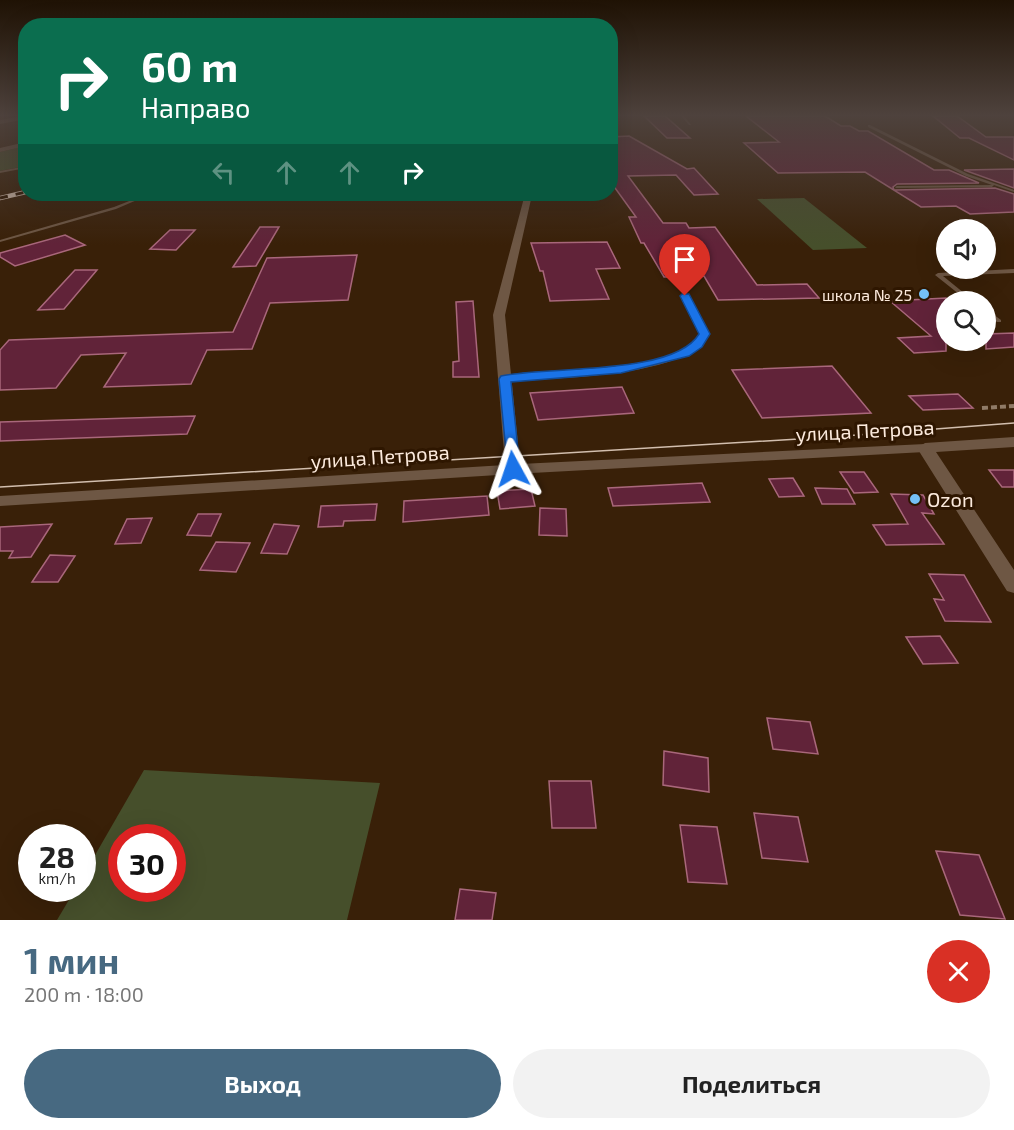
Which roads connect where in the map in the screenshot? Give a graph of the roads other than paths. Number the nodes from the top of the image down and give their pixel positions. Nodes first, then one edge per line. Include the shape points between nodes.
1 (936, 159) edge
2 (18, 169) edge
3 (0, 172) edge
4 (997, 186) junction
5 (897, 187) dead end
6 (1014, 191) edge
7 (132, 201) edge
8 (527, 201) edge
9 (0, 241) edge
10 (1014, 271) edge
11 (959, 291) edge
12 (685, 296) dead end
13 (996, 319) edge
14 (999, 321) dead end
15 (505, 379) junction
16 (1014, 442) edge
17 (925, 448) junction
18 (513, 469) junction
19 (0, 501) edge
20 (1014, 586) edge

1 - 4 lane
2 - 3 lane
4 - 5 lane
4 - 6 lane
7 - 9 lane
8 - 15 street via 499,315
10 - 11 lane via 938,275
12 - 15 lane via 705,334 699,345 685,354 621,370
13 - 14 lane
15 - 18 street
16 - 17 street, улица Петрова
17 - 18 street, улица Петрова
17 - 20 street
18 - 19 street, улица Петрова

